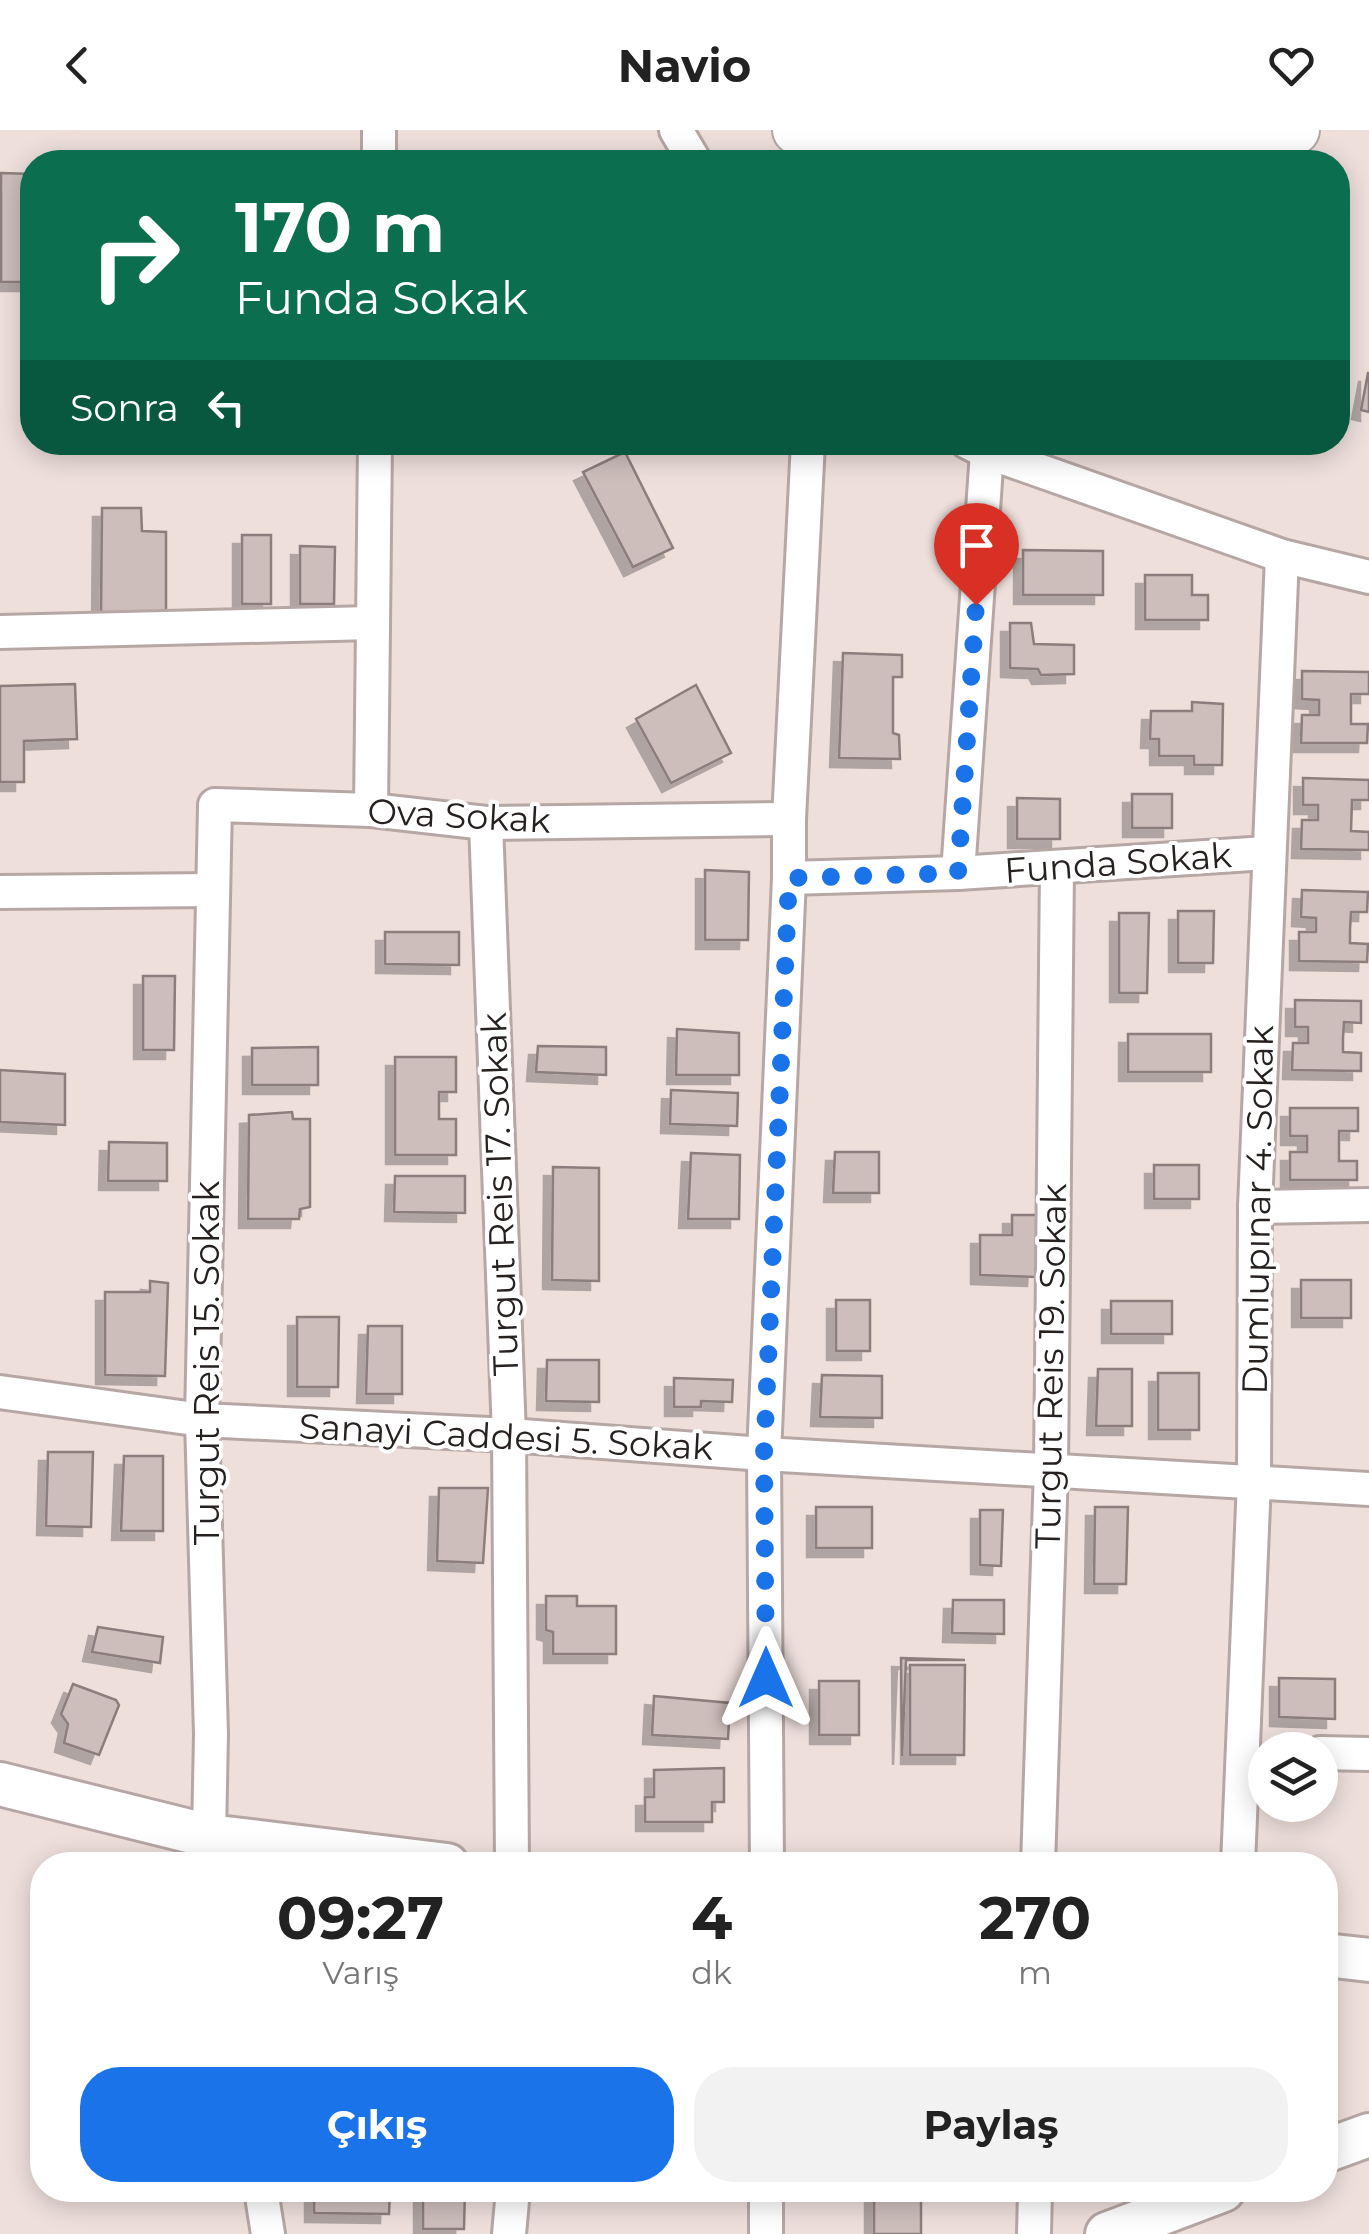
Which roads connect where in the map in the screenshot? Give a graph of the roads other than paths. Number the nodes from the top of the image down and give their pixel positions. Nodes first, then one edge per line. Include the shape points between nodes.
1 (796, 130) edge
2 (1294, 130) edge
3 (375, 455) edge
4 (807, 455) edge
5 (977, 455) edge
6 (997, 455) edge
7 (1282, 556) junction
8 (1369, 577) edge
9 (373, 623) junction
10 (0, 632) edge
11 (371, 810) junction
12 (788, 819) junction
13 (486, 822) junction
14 (1267, 853) junction
15 (1057, 868) junction
16 (958, 873) junction
17 (789, 878) junction
18 (214, 890) junction
19 (0, 892) edge
20 (1369, 1205) edge
21 (1255, 1207) junction
22 (0, 1392) edge
23 (202, 1420) junction
24 (509, 1435) junction
25 (764, 1454) junction
26 (1050, 1470) junction
27 (1254, 1481) junction
28 (1369, 1489) edge
29 (1253, 1732) edge
30 (1338, 1753) edge
31 (1369, 1754) edge
32 (0, 1784) edge
33 (1248, 1788) edge
34 (211, 1851) edge
35 (512, 1852) edge
36 (768, 1852) edge
37 (1038, 1852) edge
38 (1240, 1852) edge
39 (1338, 1956) edge
40 (1369, 1960) edge
41 (1369, 2134) edge
42 (1338, 2146) edge
43 (264, 2202) edge
44 (512, 2202) edge
45 (766, 2202) edge
46 (1035, 2202) edge
47 (1191, 2202) edge
48 (268, 2234) edge
49 (509, 2234) edge
50 (766, 2234) edge
51 (1034, 2234) edge
52 (1106, 2234) edge

1 - 2 main road via 1277,139
3 - 9 street
4 - 12 street
5 - 16 street
6 - 7 street
7 - 8 street
7 - 14 street, Dumlupınar 4. Sokak
9 - 10 street
9 - 11 street
11 - 13 street, Ova Sokak
11 - 18 street, Ova Sokak via 216,804
12 - 13 street, Ova Sokak
12 - 17 street
13 - 24 street, Turgut Reis 17. Sokak
14 - 15 street, Funda Sokak
14 - 21 street, Dumlupınar 4. Sokak
15 - 16 street, Funda Sokak
15 - 26 street, Turgut Reis 19. Sokak
16 - 17 street, Funda Sokak
17 - 25 street
18 - 19 street
18 - 23 street, Turgut Reis 15. Sokak
20 - 21 street
21 - 27 street, Dumlupınar 4. Sokak
22 - 23 street, Sanayi Caddesi 5. Sokak
23 - 24 street, Sanayi Caddesi 5. Sokak
23 - 34 street, Turgut Reis 15. Sokak
24 - 25 street, Sanayi Caddesi 5. Sokak
24 - 35 street, Turgut Reis 17. Sokak
25 - 26 street, Sanayi Caddesi 5. Sokak
25 - 36 street
26 - 27 street, Sanayi Caddesi 5. Sokak
26 - 37 street, Turgut Reis 19. Sokak
27 - 28 street, Sanayi Caddesi 5. Sokak
27 - 29 street, Dumlupınar 4. Sokak
30 - 31 street
32 - 34 street
33 - 38 street, Dumlupınar 4. Sokak
39 - 40 street
41 - 42 street
43 - 48 street
44 - 49 street
45 - 50 street
46 - 51 street
47 - 52 street

